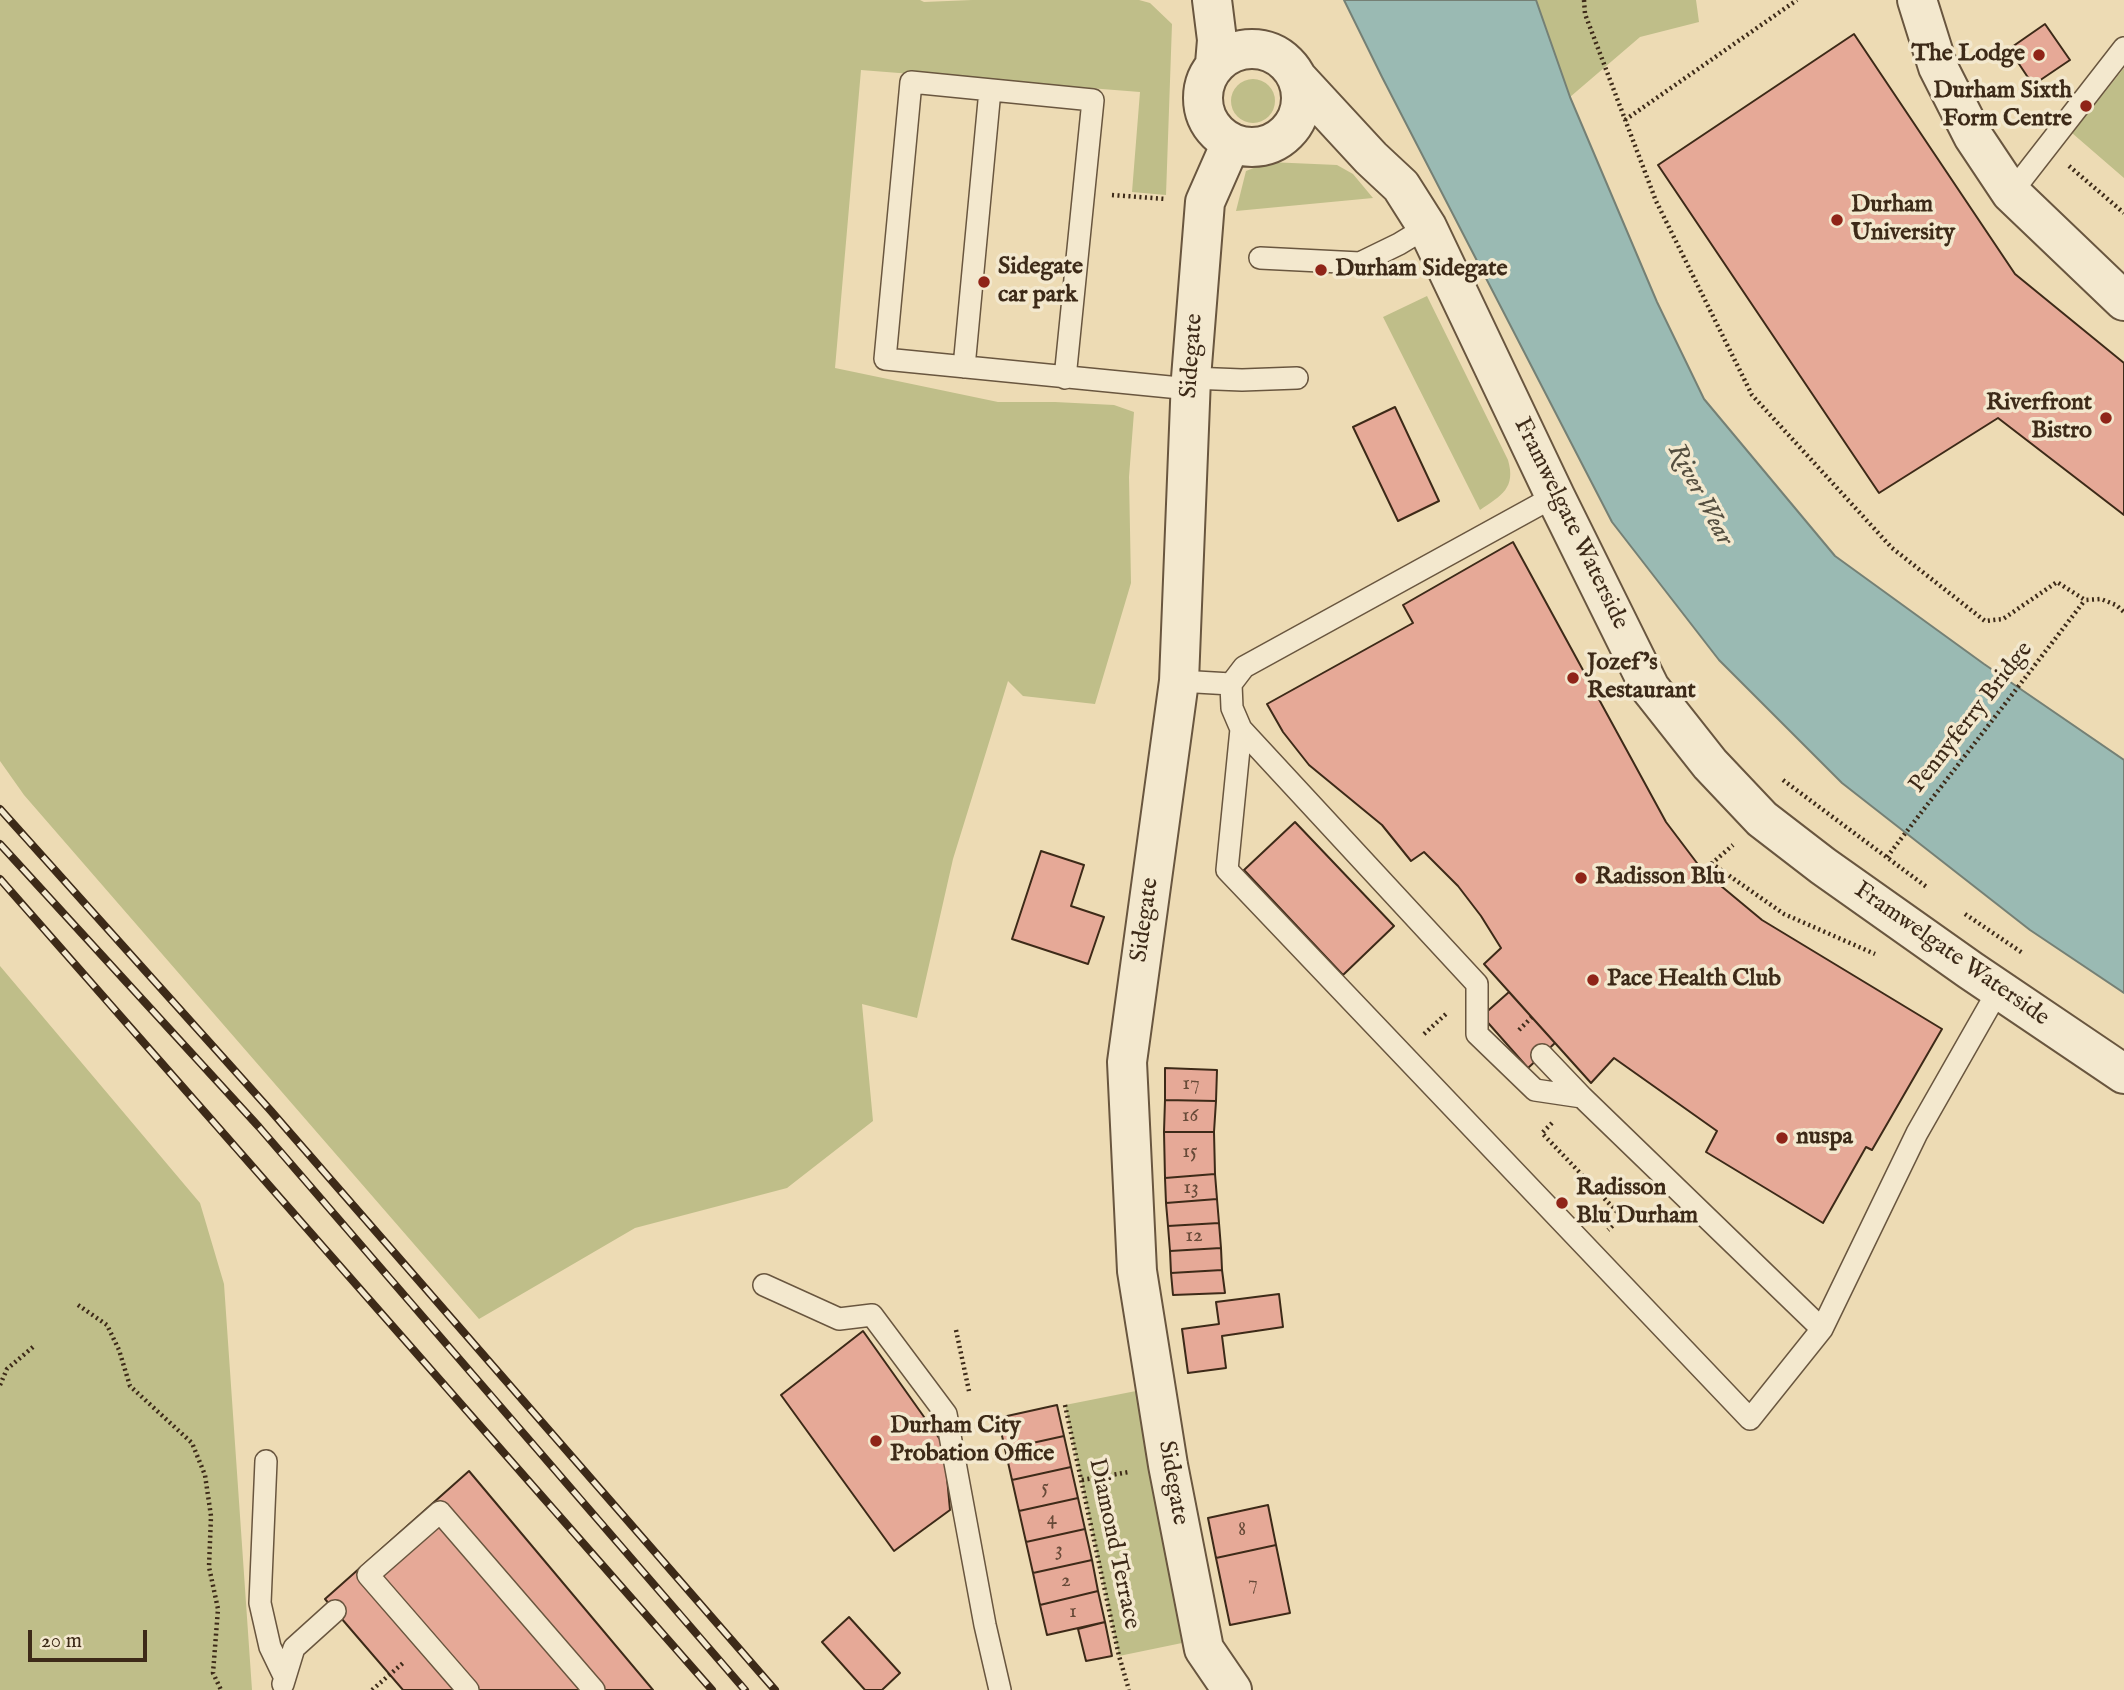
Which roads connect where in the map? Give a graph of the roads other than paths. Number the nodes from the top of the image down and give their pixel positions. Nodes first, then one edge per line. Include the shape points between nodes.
1 (1212, 0) edge
2 (1223, 0) edge
3 (1917, 0) edge
4 (1259, 48) junction
5 (2124, 48) edge
6 (1215, 64) junction
7 (1298, 79) junction
8 (990, 90) junction
9 (1279, 140) junction
10 (1231, 143) junction
11 (1371, 158) junction
12 (2011, 193) junction
13 (1427, 227) junction
14 (1261, 257) dead end
15 (2124, 301) edge
16 (964, 367) junction
17 (1297, 377) dead end
18 (1065, 378) junction
19 (1191, 383) junction
20 (1555, 496) junction
21 (1178, 681) junction
22 (1231, 684) junction
23 (1241, 729) junction
24 (1477, 984) junction
25 (1999, 989) junction
26 (1496, 1004) dead end
27 (1542, 1055) dead end
28 (2124, 1074) edge
29 (1582, 1097) junction
30 (764, 1285) dead end
31 (1822, 1329) junction
32 (266, 1461) dead end
33 (335, 1611) dead end
34 (283, 1683) edge
35 (468, 1690) edge
36 (594, 1690) edge
37 (1000, 1690) edge
38 (1232, 1690) edge

1 - 6 street
2 - 4 street
3 - 12 street via 1938,68 1973,136
4 - 6 street via 1243,48
4 - 7 street via 1289,64
5 - 12 lane
6 - 10 street via 1202,92 1204,108 1218,135
7 - 9 street via 1300,113
7 - 11 street, Framwelgate Waterside
8 - 16 lane
8 - 16 lane via 911,82 885,359
8 - 18 lane via 1093,100
9 - 10 street via 1263,146
9 - 11 street, Framwelgate Waterside via 1346,148
10 - 19 street, Sidegate via 1205,202
11 - 13 street, Framwelgate Waterside via 1401,186
12 - 15 street
13 - 14 lane via 1360,263
13 - 20 street, Framwelgate Waterside
16 - 18 lane
17 - 19 lane
18 - 19 lane
19 - 21 street, Sidegate
20 - 22 lane via 1244,667
20 - 25 street, Framwelgate Waterside via 1650,688 1710,764 1762,819
21 - 22 lane
21 - 38 street, Sidegate via 1127,1062 1137,1271 1204,1649
22 - 23 lane via 1232,708
23 - 24 lane
23 - 31 lane via 1227,870 1750,1419
24 - 26 lane
24 - 29 lane via 1477,1034 1535,1090
25 - 28 street, Framwelgate Waterside
25 - 31 lane via 1917,1133
27 - 29 lane
29 - 31 lane
30 - 37 lane via 838,1319 872,1315 946,1414
32 - 34 lane via 260,1603
33 - 34 lane via 294,1648
35 - 36 lane via 368,1575 440,1512

